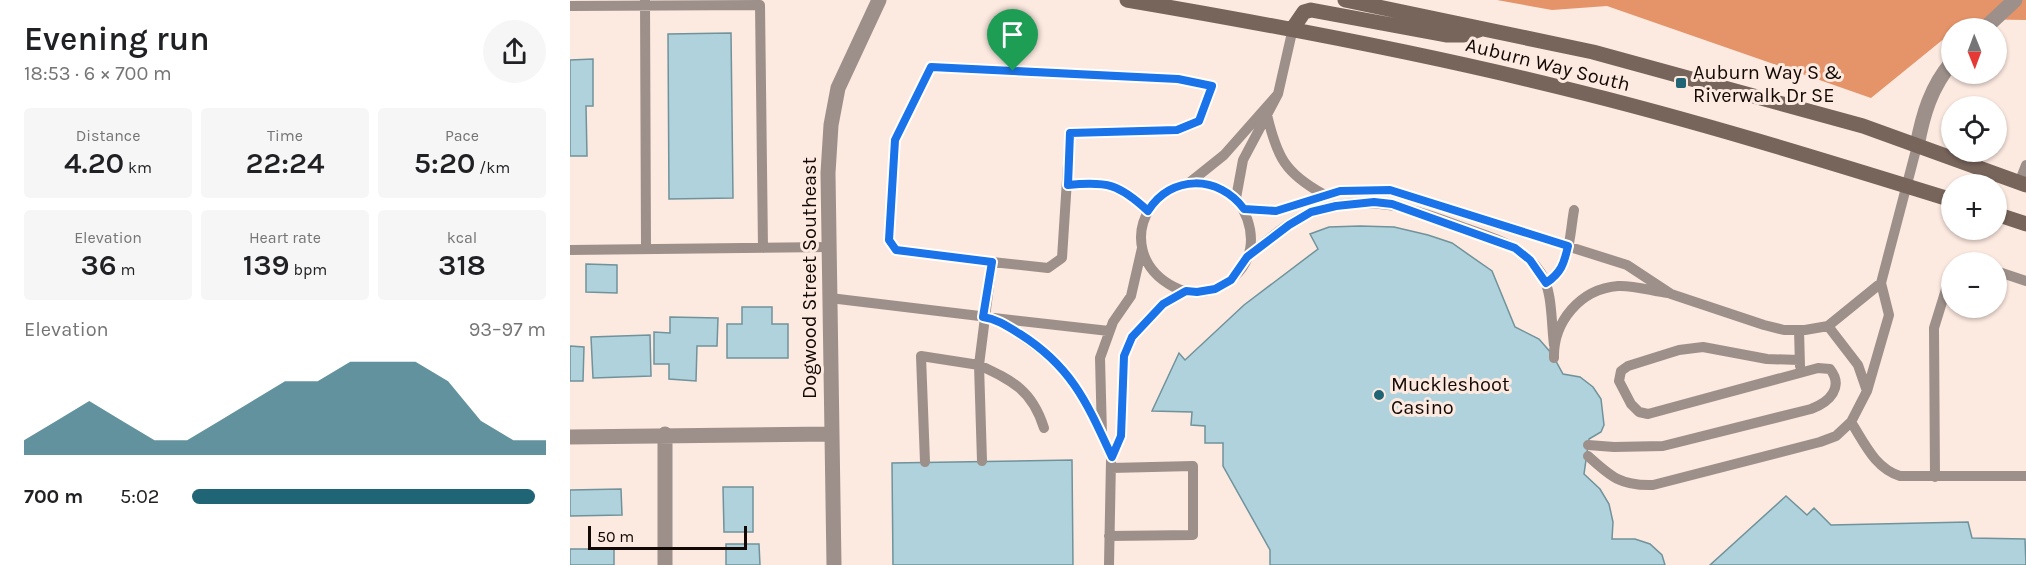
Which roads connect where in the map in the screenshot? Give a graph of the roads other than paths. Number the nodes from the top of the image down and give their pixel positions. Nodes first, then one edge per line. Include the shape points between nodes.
1 (879, 0) edge
2 (1127, 0) edge
3 (1345, 0) edge
4 (2015, 0) edge
5 (645, 3) edge
6 (570, 6) edge
7 (1996, 18) edge
8 (1293, 28) junction
9 (1482, 29) junction
10 (1941, 75) edge
11 (1278, 94) junction
12 (1267, 115) junction
13 (1917, 146) junction
14 (2026, 165) edge
15 (1189, 183) junction
16 (2023, 184) edge
17 (1068, 185) junction
18 (1906, 186) junction
19 (1323, 194) junction
20 (1941, 197) edge
21 (1236, 198) junction
22 (1244, 209) junction
23 (1574, 210) dead end
24 (1148, 211) junction
25 (2007, 218) edge
26 (2026, 224) edge
27 (1568, 246) junction
28 (829, 247) junction
29 (1142, 247) junction
30 (763, 248) junction
31 (645, 249) junction
32 (570, 250) edge
33 (1247, 257) junction
34 (992, 262) junction
35 (2007, 275) edge
36 (2026, 281) edge
37 (1546, 283) junction
38 (1881, 283) junction
39 (1186, 291) junction
40 (1671, 294) junction
41 (830, 298) junction
42 (1941, 305) edge
43 (983, 317) junction
44 (994, 318) junction
45 (1828, 326) junction
46 (1799, 330) junction
47 (1109, 331) junction
48 (1554, 345) junction
49 (1554, 358) dead end
50 (1799, 360) junction
51 (979, 365) junction
52 (1801, 372) junction
53 (1868, 391) junction
54 (1851, 422) junction
55 (1044, 428) dead end
56 (1102, 430) junction
57 (665, 434) junction
58 (832, 434) junction
59 (570, 436) edge
60 (982, 461) dead end
61 (925, 462) dead end
62 (1111, 462) junction
63 (2026, 476) edge
64 (1935, 477) junction
65 (1109, 536) junction
66 (665, 565) edge
67 (834, 565) edge
68 (1109, 565) edge

1 - 28 street, Dogwood Street Southeast via 838,88 828,173
2 - 8 main road, Auburn Way South
3 - 9 main road, Auburn Way South
4 - 7 street
5 - 6 lane
5 - 30 lane via 760,5
5 - 31 lane
8 - 9 main road via 1304,12 1311,10 1446,35
8 - 11 lane
8 - 18 main road, Auburn Way South via 1563,88 1759,140
9 - 13 main road, Auburn Way South via 1604,55 1863,126
10 - 13 street via 1929,99
11 - 12 lane
11 - 15 lane via 1224,156
12 - 19 lane via 1274,142 1289,171
12 - 21 lane via 1243,160
13 - 16 main road, Auburn Way South
13 - 18 lane
14 - 16 lane
15 - 21 lane via 1203,182
15 - 24 lane via 1168,190
17 - 24 lane via 1092,183 1125,190
17 - 34 lane via 1062,258 1048,268
17 - 34 lane via 1070,133 1177,130 1199,121 1212,86 1178,79 931,67 895,140 889,240 896,250
18 - 20 main road, Auburn Way South
18 - 38 lane
19 - 22 lane via 1276,211
19 - 27 lane via 1390,190
21 - 22 lane
22 - 33 lane via 1251,231
23 - 27 lane
24 - 29 lane via 1141,234
25 - 26 main road
27 - 37 lane via 1559,274
27 - 40 lane via 1627,265
28 - 30 lane
28 - 41 street, Dogwood Street Southeast
29 - 39 lane via 1150,268 1163,281
29 - 47 lane via 1131,296
30 - 31 lane
31 - 32 lane
33 - 37 lane via 1311,212 1374,202 1415,210 1515,248 1530,260
33 - 39 lane via 1223,285
34 - 43 lane
35 - 36 lane
37 - 48 lane
38 - 45 lane
38 - 53 lane via 1889,315
39 - 62 lane via 1163,304 1132,337 1124,356 1121,436
40 - 46 lane via 1764,325
40 - 48 lane via 1619,286 1599,290 1570,310
41 - 43 lane
41 - 58 street, Dogwood Street Southeast
42 - 64 lane via 1934,328
43 - 44 lane
43 - 51 lane
44 - 47 lane
44 - 56 lane via 1042,348 1059,364 1077,386
45 - 46 lane
45 - 53 lane via 1858,364
46 - 50 lane
47 - 56 lane via 1100,358
48 - 49 lane
50 - 52 lane
50 - 52 lane via 1767,359 1703,347 1628,366 1619,381 1631,404 1648,414
51 - 55 lane via 1024,392 1037,406
51 - 60 lane
51 - 61 lane via 921,356
52 - 54 lane via 1830,369 1837,378 1837,387 1823,404 1663,446 1588,450 1615,479 1636,486 1653,485 1820,442 1836,436
53 - 54 lane
54 - 64 lane via 1878,464 1889,472
56 - 62 lane
57 - 58 street
57 - 59 street
57 - 66 street
58 - 67 street, Dogwood Street Southeast
62 - 65 lane
62 - 65 lane via 1193,466 1193,535
63 - 64 lane
65 - 68 lane

